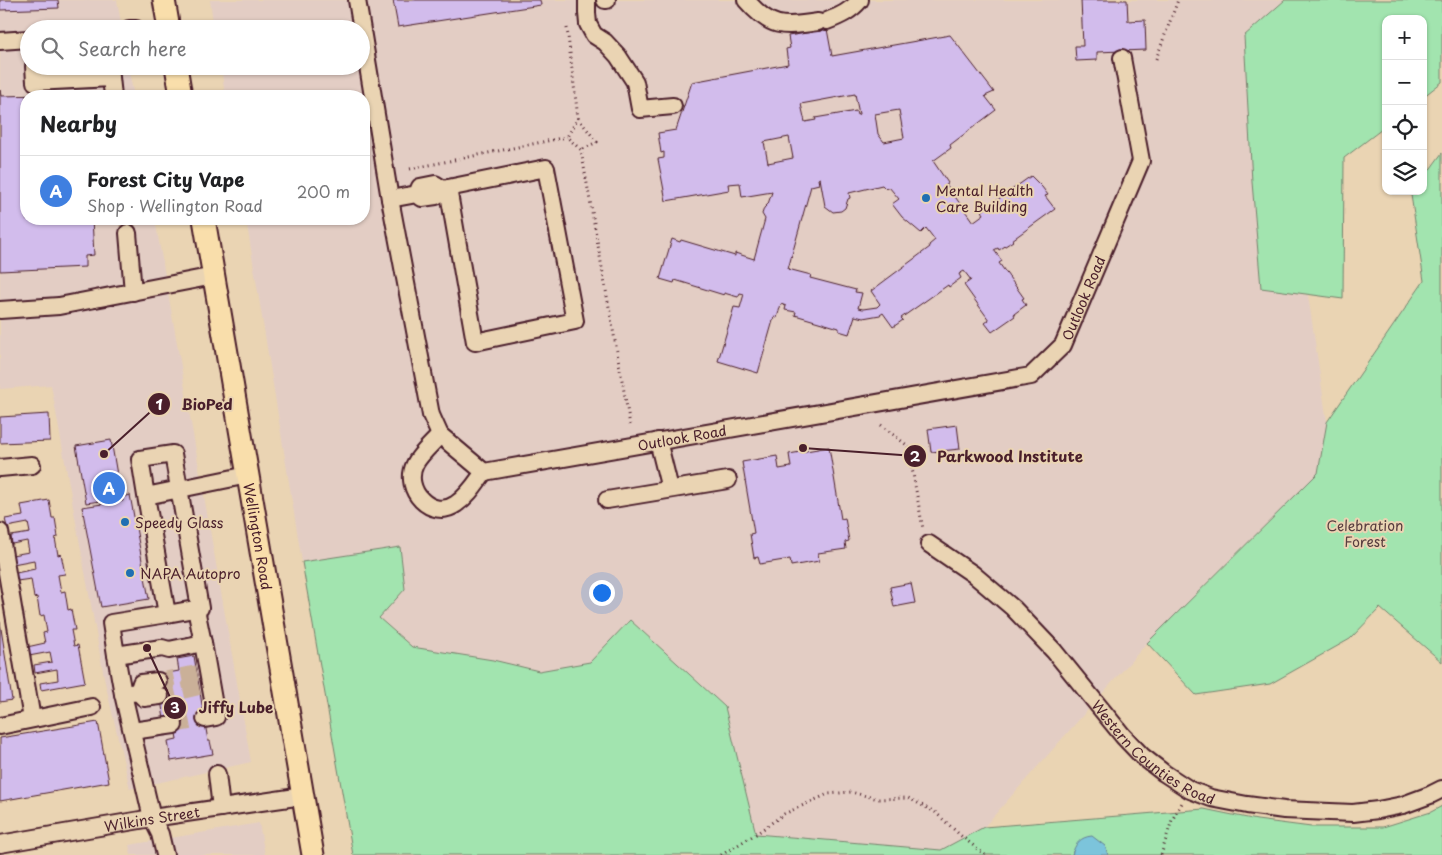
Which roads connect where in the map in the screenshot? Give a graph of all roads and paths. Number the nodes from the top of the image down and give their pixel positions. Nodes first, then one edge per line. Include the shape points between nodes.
1 (164, 0) edge
2 (357, 0) edge
3 (587, 0) edge
4 (746, 0) edge
5 (860, 0) edge
6 (1178, 0) edge
7 (167, 20) edge
8 (360, 20) edge
9 (567, 28) dead end
10 (20, 40) edge
11 (0, 41) edge
12 (1122, 58) dead end
13 (1156, 59) dead end
14 (35, 75) edge
15 (88, 75) edge
16 (110, 75) edge
17 (178, 75) edge
18 (369, 75) edge
19 (112, 90) edge
20 (181, 90) edge
21 (673, 106) dead end
22 (578, 118) junction
23 (567, 137) junction
24 (581, 150) junction
25 (410, 169) dead end
26 (446, 189) junction
27 (390, 199) junction
28 (205, 225) edge
29 (128, 234) tunnel mouth
30 (214, 276) junction
31 (133, 292) junction
32 (0, 310) edge
33 (630, 425) dead end
34 (880, 425) dead end
35 (440, 435) junction
36 (658, 441) junction
37 (32, 465) dead end
38 (0, 468) edge
39 (484, 472) junction
40 (248, 475) junction
41 (728, 480) dead end
42 (670, 489) junction
43 (179, 490) junction
44 (146, 496) junction
45 (607, 500) dead end
46 (0, 532) edge
47 (926, 537) joint
48 (196, 609) junction
49 (167, 614) junction
50 (202, 640) junction
51 (116, 655) junction
52 (159, 688) tunnel mouth
53 (131, 693) junction
54 (92, 707) dead end
55 (32, 719) junction
56 (205, 719) dead end
57 (174, 725) tunnel mouth
58 (0, 726) edge
59 (132, 731) junction
60 (217, 774) dead end
61 (1442, 789) edge
62 (1190, 790) junction
63 (303, 796) junction
64 (221, 808) junction
65 (152, 818) junction
66 (0, 844) edge
67 (165, 855) edge
68 (313, 855) edge
69 (721, 855) edge
70 (986, 855) edge
71 (1160, 855) edge

1 - 7 main road
2 - 8 street
3 - 21 street via 588,19 594,35 618,56 635,82 640,109
4 - 5 street via 769,22 782,25 822,22 840,16
6 - 13 path
9 - 22 path
10 - 11 street
12 - 36 street, Outlook Road via 1140,161 1063,346 1031,376
14 - 15 street via 35,82
16 - 19 street
17 - 20 main road
18 - 27 street
22 - 23 path
22 - 24 path via 597,142
23 - 24 path
23 - 25 path
24 - 33 path
26 - 26 street via 546,168 575,321 475,342
26 - 27 street via 436,196 422,198 417,194
27 - 35 street via 431,415
28 - 30 main road, Wellington Road
29 - 31 street
30 - 31 street
30 - 40 main road, Wellington Road
31 - 32 street via 59,306
34 - 47 path via 908,446
35 - 39 street
35 - 39 street via 415,464 411,474 412,487 418,498 441,509 455,505 468,494
36 - 39 street, Outlook Road
36 - 42 street
37 - 38 street
40 - 43 street
40 - 63 main road, Wellington Road
41 - 42 street
42 - 45 street
43 - 44 street
43 - 44 street via 173,454 140,459
43 - 48 street via 200,608
44 - 49 street
46 - 55 street
47 - 62 street, Western Counties Road via 1013,608 1054,651 1142,756
48 - 49 street
48 - 50 street
49 - 51 street via 111,622
50 - 51 street via 170,650 173,643
50 - 56 street via 204,679 216,717
51 - 53 street
52 - 53 street via 144,698
53 - 59 street
54 - 55 street
55 - 58 street
57 - 59 street
59 - 65 street
60 - 64 street
61 - 62 street, Western Counties Road via 1403,805 1353,813 1247,805
62 - 71 path via 1172,820
63 - 64 street, Wilkins Street
63 - 68 main road, Wellington Road
64 - 65 street, Wilkins Street
65 - 66 street, Wilkins Street
65 - 67 street
69 - 70 path via 784,814 828,794 851,792 878,799 908,798 935,812

